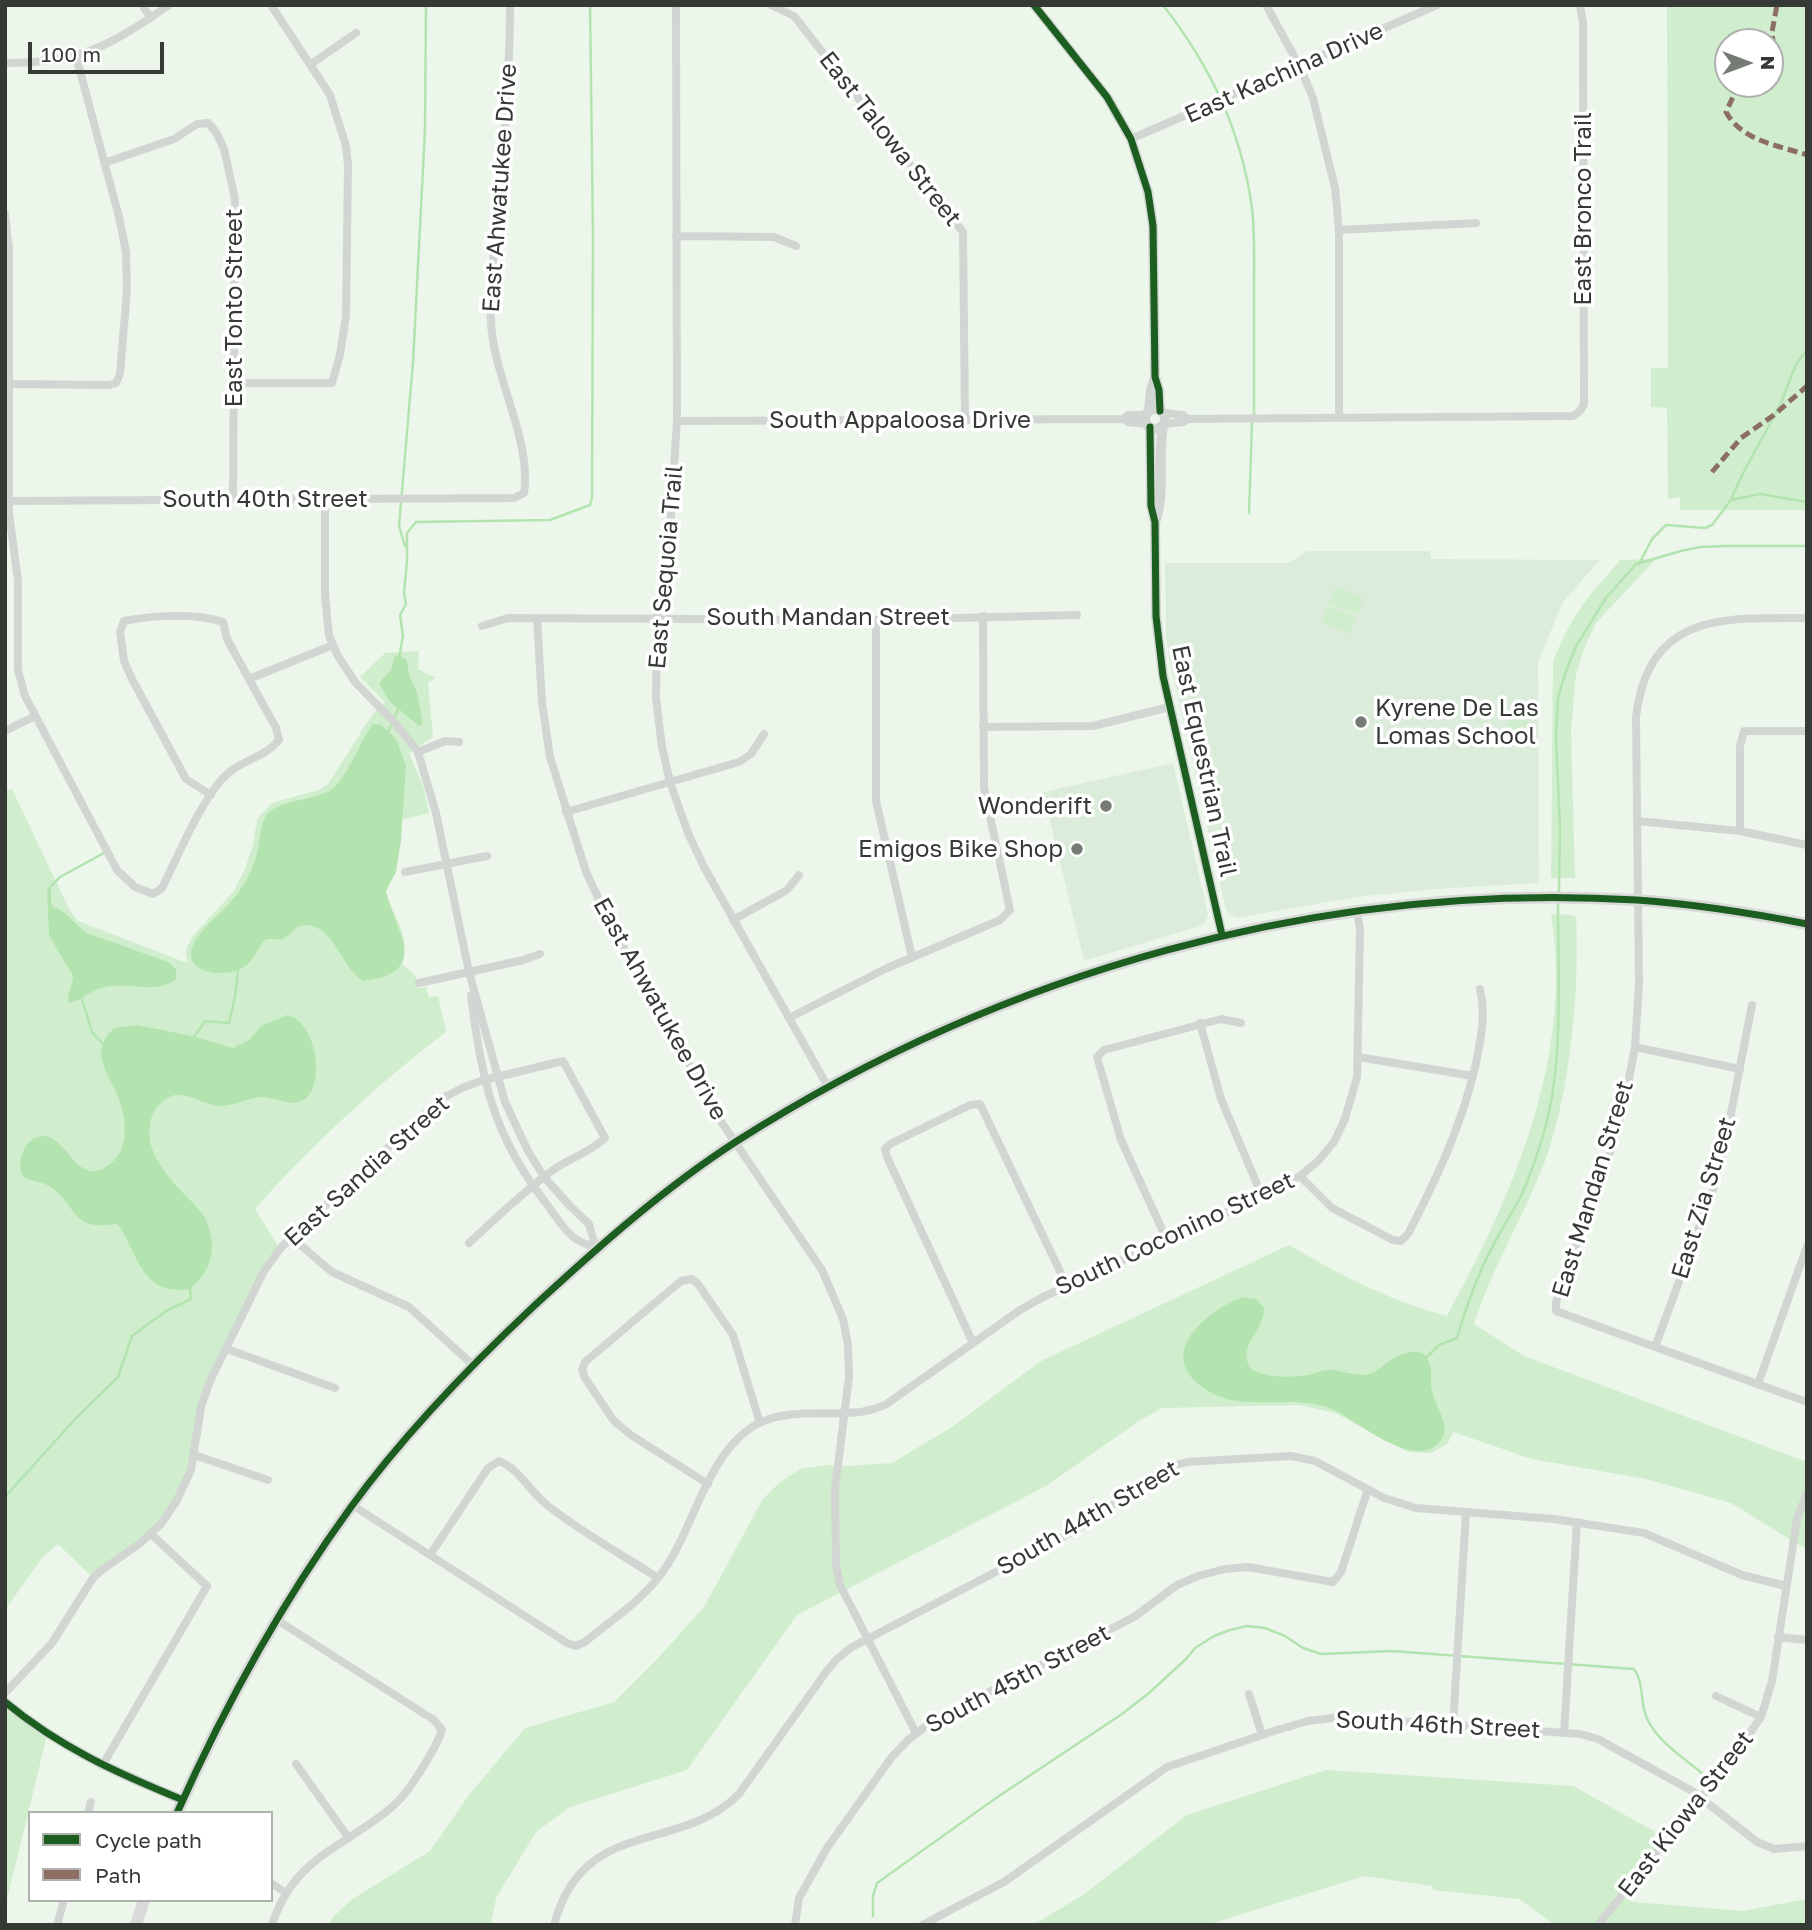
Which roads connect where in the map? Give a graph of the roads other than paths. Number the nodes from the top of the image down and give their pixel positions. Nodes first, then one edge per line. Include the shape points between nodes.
1 (142, 5) edge
2 (169, 5) edge
3 (271, 5) edge
4 (510, 5) edge
5 (676, 5) edge
6 (771, 5) edge
7 (1034, 5) edge
8 (1266, 5) edge
9 (1437, 5) edge
10 (1580, 5) edge
11 (151, 18) junction
12 (356, 33) dead end
13 (76, 56) junction
14 (5, 63) edge
15 (311, 64) junction
16 (1300, 67) junction
17 (1130, 139) junction
18 (104, 163) junction
19 (5, 214) edge
20 (1476, 223) dead end
21 (1339, 230) junction
22 (676, 236) junction
23 (796, 246) dead end
24 (234, 383) junction
25 (9, 384) junction
26 (1580, 411) joint
27 (1339, 416) junction
28 (1155, 419) junction
29 (677, 421) junction
30 (965, 421) junction
31 (524, 493) joint
32 (325, 499) junction
33 (233, 500) junction
34 (7, 501) edge
35 (1077, 615) dead end
36 (983, 616) junction
37 (537, 618) junction
38 (657, 618) junction
39 (1807, 618) edge
40 (876, 620) junction
41 (17, 622) junction
42 (5, 623) edge
43 (482, 626) dead end
44 (333, 645) junction
45 (249, 679) junction
46 (1168, 707) junction
47 (35, 716) junction
48 (983, 727) junction
49 (5, 731) edge
50 (1807, 731) edge
51 (764, 734) dead end
52 (459, 742) dead end
53 (415, 748) junction
54 (670, 782) junction
55 (211, 795) junction
56 (566, 812) junction
57 (1637, 821) junction
58 (1740, 831) junction
59 (1807, 845) edge
60 (487, 856) dead end
61 (445, 863) junction
62 (405, 872) dead end
63 (799, 875) dead end
64 (1639, 900) junction
65 (1357, 911) junction
66 (733, 920) junction
67 (1807, 924) edge
68 (1222, 935) junction
69 (540, 954) dead end
70 (912, 957) junction
71 (469, 972) junction
72 (419, 983) dead end
73 (1480, 989) dead end
74 (1752, 1005) dead end
75 (789, 1018) junction
76 (1200, 1023) junction
77 (1241, 1023) dead end
78 (1635, 1047) junction
79 (1358, 1057) junction
80 (1740, 1069) junction
81 (498, 1076) junction
82 (1473, 1076) junction
83 (484, 1080) junction
84 (828, 1087) junction
85 (736, 1142) junction
86 (1300, 1176) junction
87 (539, 1182) junction
88 (1262, 1196) junction
89 (290, 1237) junction
90 (1167, 1240) junction
91 (469, 1243) dead end
92 (1807, 1246) edge
93 (596, 1248) junction
94 (1067, 1286) junction
95 (973, 1343) junction
96 (1655, 1347) junction
97 (226, 1349) junction
98 (472, 1364) junction
99 (1758, 1384) junction
100 (335, 1388) dead end
101 (1807, 1402) edge
102 (845, 1413) junction
103 (760, 1423) junction
104 (194, 1455) junction
105 (268, 1480) dead end
106 (708, 1484) junction
107 (1368, 1489) junction
108 (1807, 1493) edge
109 (352, 1505) junction
110 (1466, 1513) junction
111 (1577, 1522) junction
112 (150, 1533) junction
113 (430, 1555) junction
114 (658, 1578) junction
115 (1786, 1586) junction
116 (276, 1620) junction
117 (1779, 1637) junction
118 (868, 1638) junction
119 (1807, 1640) edge
120 (5, 1693) edge
121 (1249, 1694) dead end
122 (1716, 1696) dead end
123 (5, 1702) edge
124 (1761, 1717) junction
125 (1453, 1725) junction
126 (916, 1733) junction
127 (1564, 1733) junction
128 (1262, 1735) junction
129 (296, 1764) dead end
130 (102, 1766) junction
131 (1701, 1798) junction
132 (183, 1800) junction
133 (91, 1802) dead end
134 (89, 1811) edge
135 (178, 1811) edge
136 (348, 1837) junction
137 (1807, 1846) edge
138 (273, 1884) edge
139 (286, 1893) junction
140 (63, 1902) edge
141 (141, 1902) edge
142 (57, 1925) edge
143 (136, 1925) edge
144 (272, 1925) edge
145 (554, 1925) edge
146 (795, 1925) edge
147 (922, 1925) edge
148 (1598, 1925) edge

1 - 11 street
2 - 11 street
3 - 15 street
4 - 31 street, East Ahwatukee Drive via 491,322 523,452
5 - 22 street, East Sequoia Trail
6 - 30 street, East Talowa Street via 794,16 963,232
7 - 17 street, East Equestrian Trail via 1108,97
8 - 16 street
9 - 16 street, East Kachina Drive
10 - 26 street, East Bronco Trail via 1584,404
11 - 13 street via 118,39
12 - 15 street
13 - 14 street
13 - 18 street
15 - 24 street via 336,108 348,165 346,316 340,355 331,383
16 - 17 street, East Kachina Drive
16 - 21 street via 1323,134
17 - 28 street, East Equestrian Trail via 1148,192 1153,226 1155,377 1159,390
18 - 24 street, East Tonto Street via 174,139 197,124 208,123 216,132 235,199
18 - 25 street via 124,236 127,267 120,374 116,383
19 - 25 street
20 - 21 street
21 - 27 street
22 - 23 street via 774,237
22 - 29 street, East Sequoia Trail
24 - 33 street, East Tonto Street
25 - 34 street
26 - 27 street, South Appaloosa Drive via 1573,416
27 - 28 street, South Appaloosa Drive
28 - 30 street, South Appaloosa Drive via 1128,415 1123,419
28 - 46 street, East Equestrian Trail via 1161,505 1155,522 1158,643
29 - 30 street, South Appaloosa Drive
29 - 38 street, East Sequoia Trail via 670,529
31 - 32 street, South 40th Street via 514,498
32 - 33 street, South 40th Street
32 - 44 street via 325,595
33 - 34 street, South 40th Street
34 - 41 street via 18,580
35 - 36 street, South Mandan Street
36 - 40 street, South Mandan Street
36 - 48 street
37 - 38 street, South Mandan Street
37 - 43 street, South Mandan Street via 508,618
37 - 56 street, East Ahwatukee Drive via 550,757
38 - 40 street, South Mandan Street
38 - 54 street, East Sequoia Trail via 656,707
39 - 57 street via 1730,618 1698,626 1673,639 1652,661 1639,691 1636,717
40 - 70 street via 876,801
41 - 42 street
41 - 47 street via 18,670
44 - 45 street
44 - 53 street via 362,690
45 - 55 street via 279,740 272,749 237,765
45 - 55 street via 223,622 208,617 124,621 120,632 124,661 132,678 186,779
46 - 48 street via 1093,726
46 - 68 street, East Equestrian Trail
47 - 49 street
47 - 55 street via 117,870 135,887 153,894 162,888
48 - 70 street via 985,797 1010,910 1000,920
50 - 58 street via 1744,730
51 - 54 street via 751,754 739,762
52 - 53 street
53 - 61 street via 436,813
54 - 56 street
54 - 66 street, East Sequoia Trail via 688,834
56 - 85 street, East Ahwatukee Drive via 586,872 612,927
57 - 58 street
57 - 64 street
58 - 59 street
60 - 61 street
61 - 62 street
61 - 71 street
63 - 66 street via 787,890
64 - 65 main road via 1542,898
64 - 67 main road
64 - 78 street, East Mandan Street
65 - 68 main road
65 - 79 street, South Coconino Street
66 - 75 street, East Sequoia Trail
68 - 84 main road via 1025,995
69 - 71 street
70 - 75 street
71 - 72 street
71 - 81 street
71 - 83 street
73 - 82 street via 1484,1007
74 - 80 street, East Zia Street
75 - 84 street, East Sequoia Trail
76 - 77 street via 1221,1018
76 - 88 street via 1221,1100
76 - 90 street via 1104,1050 1097,1057 1121,1140
78 - 80 street
78 - 96 street, East Mandan Street via 1612,1147 1556,1311
79 - 82 street
79 - 86 street, South Coconino Street via 1354,1095 1334,1142
80 - 96 street, East Zia Street via 1713,1189
81 - 83 street, East Sandia Street
81 - 87 street
81 - 87 street, East Sandia Street via 563,1061 605,1138
82 - 86 street via 1443,1166 1401,1241 1332,1208
83 - 87 street via 514,1157
83 - 89 street, East Sandia Street via 441,1099
84 - 85 main road
85 - 93 main road
85 - 102 street, East Ahwatukee Drive via 833,1292 848,1345
86 - 88 street, South Coconino Street
87 - 91 street
87 - 93 street via 589,1224
87 - 93 street via 573,1238
88 - 90 street, South Coconino Street
89 - 97 street, East Sandia Street via 264,1271
89 - 98 street via 331,1272 409,1307
90 - 94 street, South Coconino Street
92 - 99 street
93 - 98 main road
94 - 95 street, South Coconino Street via 1020,1310
94 - 95 street via 980,1104 890,1144 885,1149
95 - 102 street, South Coconino Street via 885,1405
96 - 99 street
97 - 100 street
97 - 104 street, East Sandia Street via 201,1407
98 - 109 main road
99 - 101 street
102 - 103 street, South Coconino Street via 796,1414
102 - 118 street, East Ahwatukee Drive via 835,1489 836,1566 840,1585
103 - 106 street via 735,1441
103 - 106 street via 733,1335 692,1279 681,1281 585,1362 585,1378 614,1421
104 - 105 street
104 - 112 street, East Sandia Street via 185,1486
106 - 114 street
107 - 110 street, South 44th Street via 1416,1508
107 - 118 street, South 44th Street via 1315,1461 1291,1456 1207,1459 1177,1465 1076,1530
107 - 126 street, South 45th Street via 1333,1581 1248,1567 1198,1576 1134,1617
108 - 115 street, East Kiowa Street via 1797,1519
109 - 113 street
109 - 116 main road
110 - 111 street, South 44th Street
110 - 125 street
111 - 115 street, South 44th Street via 1644,1533 1742,1576
111 - 127 street
112 - 120 street, East Sandia Street via 93,1578 52,1643
112 - 130 street via 207,1586
113 - 114 street via 576,1646
113 - 114 street via 488,1468 499,1461 510,1465 531,1490 566,1518
115 - 117 street, East Kiowa Street
116 - 132 main road via 235,1690
116 - 136 street via 434,1720 442,1730 394,1806
117 - 119 street
117 - 124 street, East Kiowa Street
118 - 126 street, East Ahwatukee Drive
118 - 145 street, South 44th Street via 837,1658 725,1808 605,1853 576,1878
121 - 128 street
122 - 124 street
123 - 130 street via 40,1730
124 - 131 street, East Kiowa Street
125 - 127 street, South 46th Street
125 - 128 street, South 46th Street via 1326,1718
126 - 146 street, South 45th Street via 891,1758 805,1884
127 - 131 street, South 46th Street via 1598,1739
128 - 147 street, South 46th Street via 1167,1767 1004,1882
129 - 136 street
130 - 132 street
131 - 137 street, South 46th Street via 1757,1842 1773,1849
131 - 148 street, East Kiowa Street
132 - 135 main road
133 - 134 street
136 - 139 street via 313,1861
138 - 139 street
139 - 144 street
140 - 142 street
141 - 143 main road

